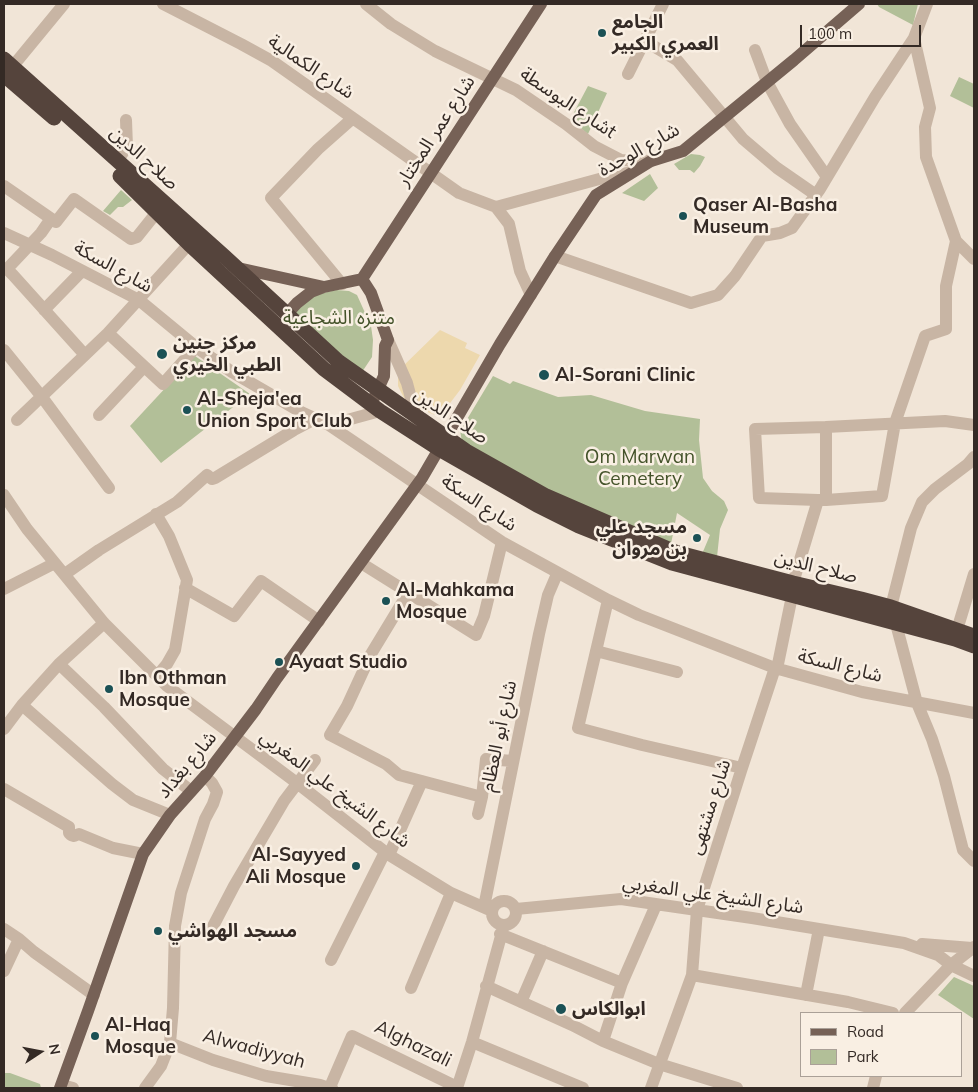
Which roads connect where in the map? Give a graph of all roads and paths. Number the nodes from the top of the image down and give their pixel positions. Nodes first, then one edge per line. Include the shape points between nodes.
1 (64, 4) edge
2 (163, 4) edge
3 (366, 4) edge
4 (541, 4) edge
5 (663, 4) edge
6 (859, 4) edge
7 (927, 4) edge
8 (914, 38) junction
9 (645, 41) junction
10 (755, 50) dead end
11 (6, 70) edge
12 (628, 74) dead end
13 (493, 78) junction
14 (767, 82) junction
15 (724, 117) junction
16 (353, 118) junction
17 (126, 120) dead end
18 (651, 160) junction
19 (117, 161) junction
20 (633, 172) junction
21 (430, 174) junction
22 (827, 177) junction
23 (4, 186) edge
24 (816, 195) junction
25 (496, 207) junction
26 (157, 212) junction
27 (50, 220) junction
28 (4, 232) edge
29 (956, 241) junction
30 (189, 244) junction
31 (30, 245) junction
32 (555, 256) junction
33 (974, 259) edge
34 (238, 268) junction
35 (6, 269) edge
36 (82, 271) junction
37 (362, 279) junction
38 (342, 284) junction
39 (324, 287) junction
40 (531, 295) junction
41 (139, 300) junction
42 (44, 310) junction
43 (287, 314) junction
44 (108, 332) junction
45 (388, 340) junction
46 (196, 347) junction
47 (4, 350) edge
48 (85, 355) junction
49 (144, 367) junction
50 (378, 390) junction
51 (42, 397) junction
52 (376, 407) junction
53 (99, 415) dead end
54 (317, 418) junction
55 (416, 418) junction
56 (17, 420) dead end
57 (895, 423) junction
58 (330, 424) junction
59 (974, 425) edge
60 (826, 427) junction
61 (442, 443) junction
62 (974, 457) edge
63 (417, 483) junction
64 (109, 488) dead end
65 (4, 495) edge
66 (822, 500) junction
67 (156, 514) junction
68 (502, 542) junction
69 (55, 563) junction
70 (361, 563) junction
71 (64, 574) junction
72 (557, 574) junction
73 (974, 574) edge
74 (185, 588) junction
75 (4, 589) edge
76 (792, 590) junction
77 (408, 593) junction
78 (608, 600) junction
79 (891, 607) junction
80 (319, 621) junction
81 (104, 623) junction
82 (896, 624) junction
83 (957, 630) junction
84 (974, 636) edge
85 (974, 646) edge
86 (596, 652) junction
87 (59, 664) junction
88 (775, 668) junction
89 (677, 672) dead end
90 (157, 676) junction
91 (917, 703) junction
92 (22, 705) junction
93 (974, 713) edge
94 (4, 728) edge
95 (235, 736) junction
96 (316, 760) dead end
97 (512, 761) junction
98 (742, 768) junction
99 (205, 776) junction
100 (422, 781) junction
101 (298, 783) junction
102 (4, 788) edge
103 (191, 791) junction
104 (482, 797) junction
105 (478, 814) dead end
106 (170, 815) junction
107 (143, 854) junction
108 (387, 854) junction
109 (974, 861) edge
110 (451, 893) junction
111 (656, 905) junction
112 (516, 908) junction
113 (488, 909) junction
114 (697, 910) junction
115 (4, 929) edge
116 (502, 929) junction
117 (819, 929) junction
118 (209, 934) dead end
119 (19, 939) junction
120 (904, 943) junction
121 (974, 946) edge
122 (542, 951) junction
123 (331, 960) dead end
124 (952, 964) junction
125 (4, 971) edge
126 (692, 975) junction
127 (974, 976) edge
128 (622, 982) junction
129 (486, 986) junction
130 (411, 988) dead end
131 (806, 995) junction
132 (94, 996) junction
133 (521, 1002) junction
134 (889, 1012) edge
135 (905, 1012) edge
136 (603, 1041) junction
137 (472, 1042) junction
138 (170, 1044) junction
139 (659, 1064) junction
140 (65, 1087) edge
141 (145, 1088) edge
142 (330, 1088) edge
143 (457, 1088) edge
144 (583, 1088) edge
145 (651, 1088) edge
146 (737, 1088) edge

1 - 11 street
2 - 16 street, شارع الكمالية via 272,61
3 - 13 street, شارع البوسطةt via 435,51
4 - 13 main road, شارع عمر المختار
5 - 9 street
6 - 14 main road, شارع الوحدة
7 - 8 street
8 - 22 street
8 - 29 street via 930,108 925,127 926,157
9 - 12 street
9 - 15 street via 677,60
10 - 14 street
11 - 19 highway, صلاح الدين
11 - 26 highway, صلاح الدين
13 - 18 street, شارع البوسطةt via 516,90 594,146 621,160
13 - 21 main road, شارع عمر المختار
14 - 15 main road, شارع الوحدة
14 - 22 street via 790,124
15 - 18 main road, شارع الوحدة via 682,150
15 - 24 street via 764,157
16 - 21 street, شارع الكمالية
16 - 38 street via 271,198
17 - 19 street via 127,147
18 - 20 main road, شارع الوحدة
19 - 34 highway, صلاح الدين
20 - 25 street
20 - 32 main road, شارع الوحدة via 596,195
21 - 25 street, شارع الكمالية via 459,193
21 - 37 main road, شارع عمر المختار
22 - 24 street
23 - 27 street
24 - 32 street via 792,228 762,236 718,295 703,301 691,303
25 - 40 street via 509,224 520,271
26 - 27 street via 137,238 131,239 74,199 56,222
26 - 30 highway, صلاح الدين
27 - 31 street
28 - 31 street, شارع السكة
29 - 33 street
29 - 57 street via 946,286 946,329 925,336
30 - 41 street
30 - 52 highway, صلاح الدين via 324,369
31 - 35 street
31 - 36 street, شارع السكة
32 - 40 main road, شارع الوحدة
34 - 39 main road
34 - 43 highway, صلاح الدين
35 - 42 street
36 - 41 street, شارع السكة
36 - 42 street
37 - 38 main road
37 - 45 main road via 371,293
38 - 39 main road
39 - 43 main road via 305,296
40 - 61 main road, شارع الوحدة
41 - 44 street
41 - 46 street, شارع السكة
42 - 48 street
43 - 50 highway, صلاح الدين via 339,362
44 - 48 street
44 - 49 street
45 - 50 main road via 384,346 384,376
45 - 55 street via 407,383
46 - 49 street via 163,384
46 - 54 street, شارع السكة via 232,372
47 - 51 street
48 - 51 street
49 - 53 street
50 - 52 main road
50 - 55 highway, صلاح الدين
51 - 56 street
51 - 64 street
52 - 58 street
52 - 61 highway, صلاح الدين
54 - 58 street, شارع السكة
54 - 67 street via 215,478 208,475 177,502
55 - 61 highway, صلاح الدين
57 - 59 street via 945,421
57 - 60 street
57 - 66 street via 882,496
58 - 63 street, شارع السكة
60 - 66 street, شارع مشتهى
60 - 66 street via 755,429 759,498
61 - 63 main road, شارع بغداد
61 - 76 highway, صلاح الدين via 537,505 579,526 672,562
62 - 79 street via 922,502 911,528
63 - 68 street, شارع السكة
63 - 70 main road, شارع بغداد
65 - 69 street, شارع الشيخ علي المغربي
66 - 76 street, شارع مشتهى
67 - 71 street
67 - 74 street via 187,580
68 - 72 street, شارع السكة
68 - 77 street via 484,616 476,635
69 - 71 street, شارع الشيخ علي المغربي
69 - 75 street
70 - 77 street
70 - 80 main road, شارع بغداد
71 - 81 street, شارع الشيخ علي المغربي
72 - 78 street, شارع السكة
72 - 97 street, شارع أبو العظام via 548,595
73 - 83 street
74 - 80 street via 234,616 261,581
74 - 90 street via 175,650
76 - 79 highway, صلاح الدين via 845,595
76 - 82 highway, صلاح الدين
76 - 88 street, شارع مشتهى
77 - 100 street via 371,654 330,735 386,764 399,775
78 - 86 street
78 - 88 street, شارع السكة
79 - 83 highway, صلاح الدين
80 - 95 main road, شارع بغداد
81 - 87 street
81 - 90 street, شارع الشيخ علي المغربي
82 - 85 highway, صلاح الدين
82 - 91 street
83 - 84 highway, صلاح الدين
86 - 89 street
86 - 98 street via 578,728
87 - 92 street
87 - 103 street via 163,769
88 - 91 street, شارع السكة
88 - 98 street, شارع مشتهى
90 - 95 street, شارع الشيخ علي المغربي
91 - 93 street, شارع السكة
91 - 109 street via 944,776 963,850
92 - 94 street
92 - 106 street via 133,800
95 - 99 main road, شارع بغداد
95 - 101 street, شارع الشيخ علي المغربي
96 - 101 street
97 - 104 street via 486,759
97 - 113 street, شارع أبو العظام
98 - 114 street, شارع مشتهى
99 - 103 main road, شارع بغداد
99 - 138 street via 217,792 181,893 175,926
100 - 104 street
100 - 108 street
101 - 108 street, شارع الشيخ علي المغربي
101 - 118 street via 258,843
102 - 107 street via 69,827 71,835 80,834 114,848
103 - 106 main road, شارع بغداد
104 - 105 street
106 - 107 main road, شارع بغداد
107 - 132 main road, شارع بغداد
108 - 110 street, شارع الشيخ علي المغربي
108 - 123 street
110 - 113 street, شارع الشيخ علي المغربي
110 - 130 street
111 - 112 street, شارع الشيخ علي المغربي via 621,899
111 - 114 street, شارع الشيخ علي المغربي
111 - 128 street
112 - 113 street, شارع الشيخ علي المغربي via 511,902 503,901
112 - 116 street via 514,920
113 - 116 street
114 - 117 street, شارع الشيخ علي المغربي
114 - 126 street, شارع مشتهى
115 - 119 street
116 - 122 street
116 - 129 street
117 - 120 street, شارع الشيخ علي المغربي
117 - 131 street
119 - 125 street
119 - 132 street
120 - 121 street, شارع الشيخ علي المغربي
120 - 124 street, شارع الشيخ علي المغربي via 938,955
121 - 124 street
122 - 128 street
122 - 133 street
124 - 127 street, شارع الشيخ علي المغربي
124 - 135 street
126 - 131 street
126 - 139 street, شارع مشتهى
128 - 136 street
129 - 133 street
129 - 137 street
131 - 134 street
132 - 140 main road, شارع بغداد
133 - 136 street
136 - 139 street
137 - 143 street
137 - 144 street
138 - 141 street via 161,1066
138 - 142 street, Alwadiyyah via 266,1076
139 - 145 street, شارع مشتهى
139 - 146 street
142 - 143 street, Alghazali via 352,1036

